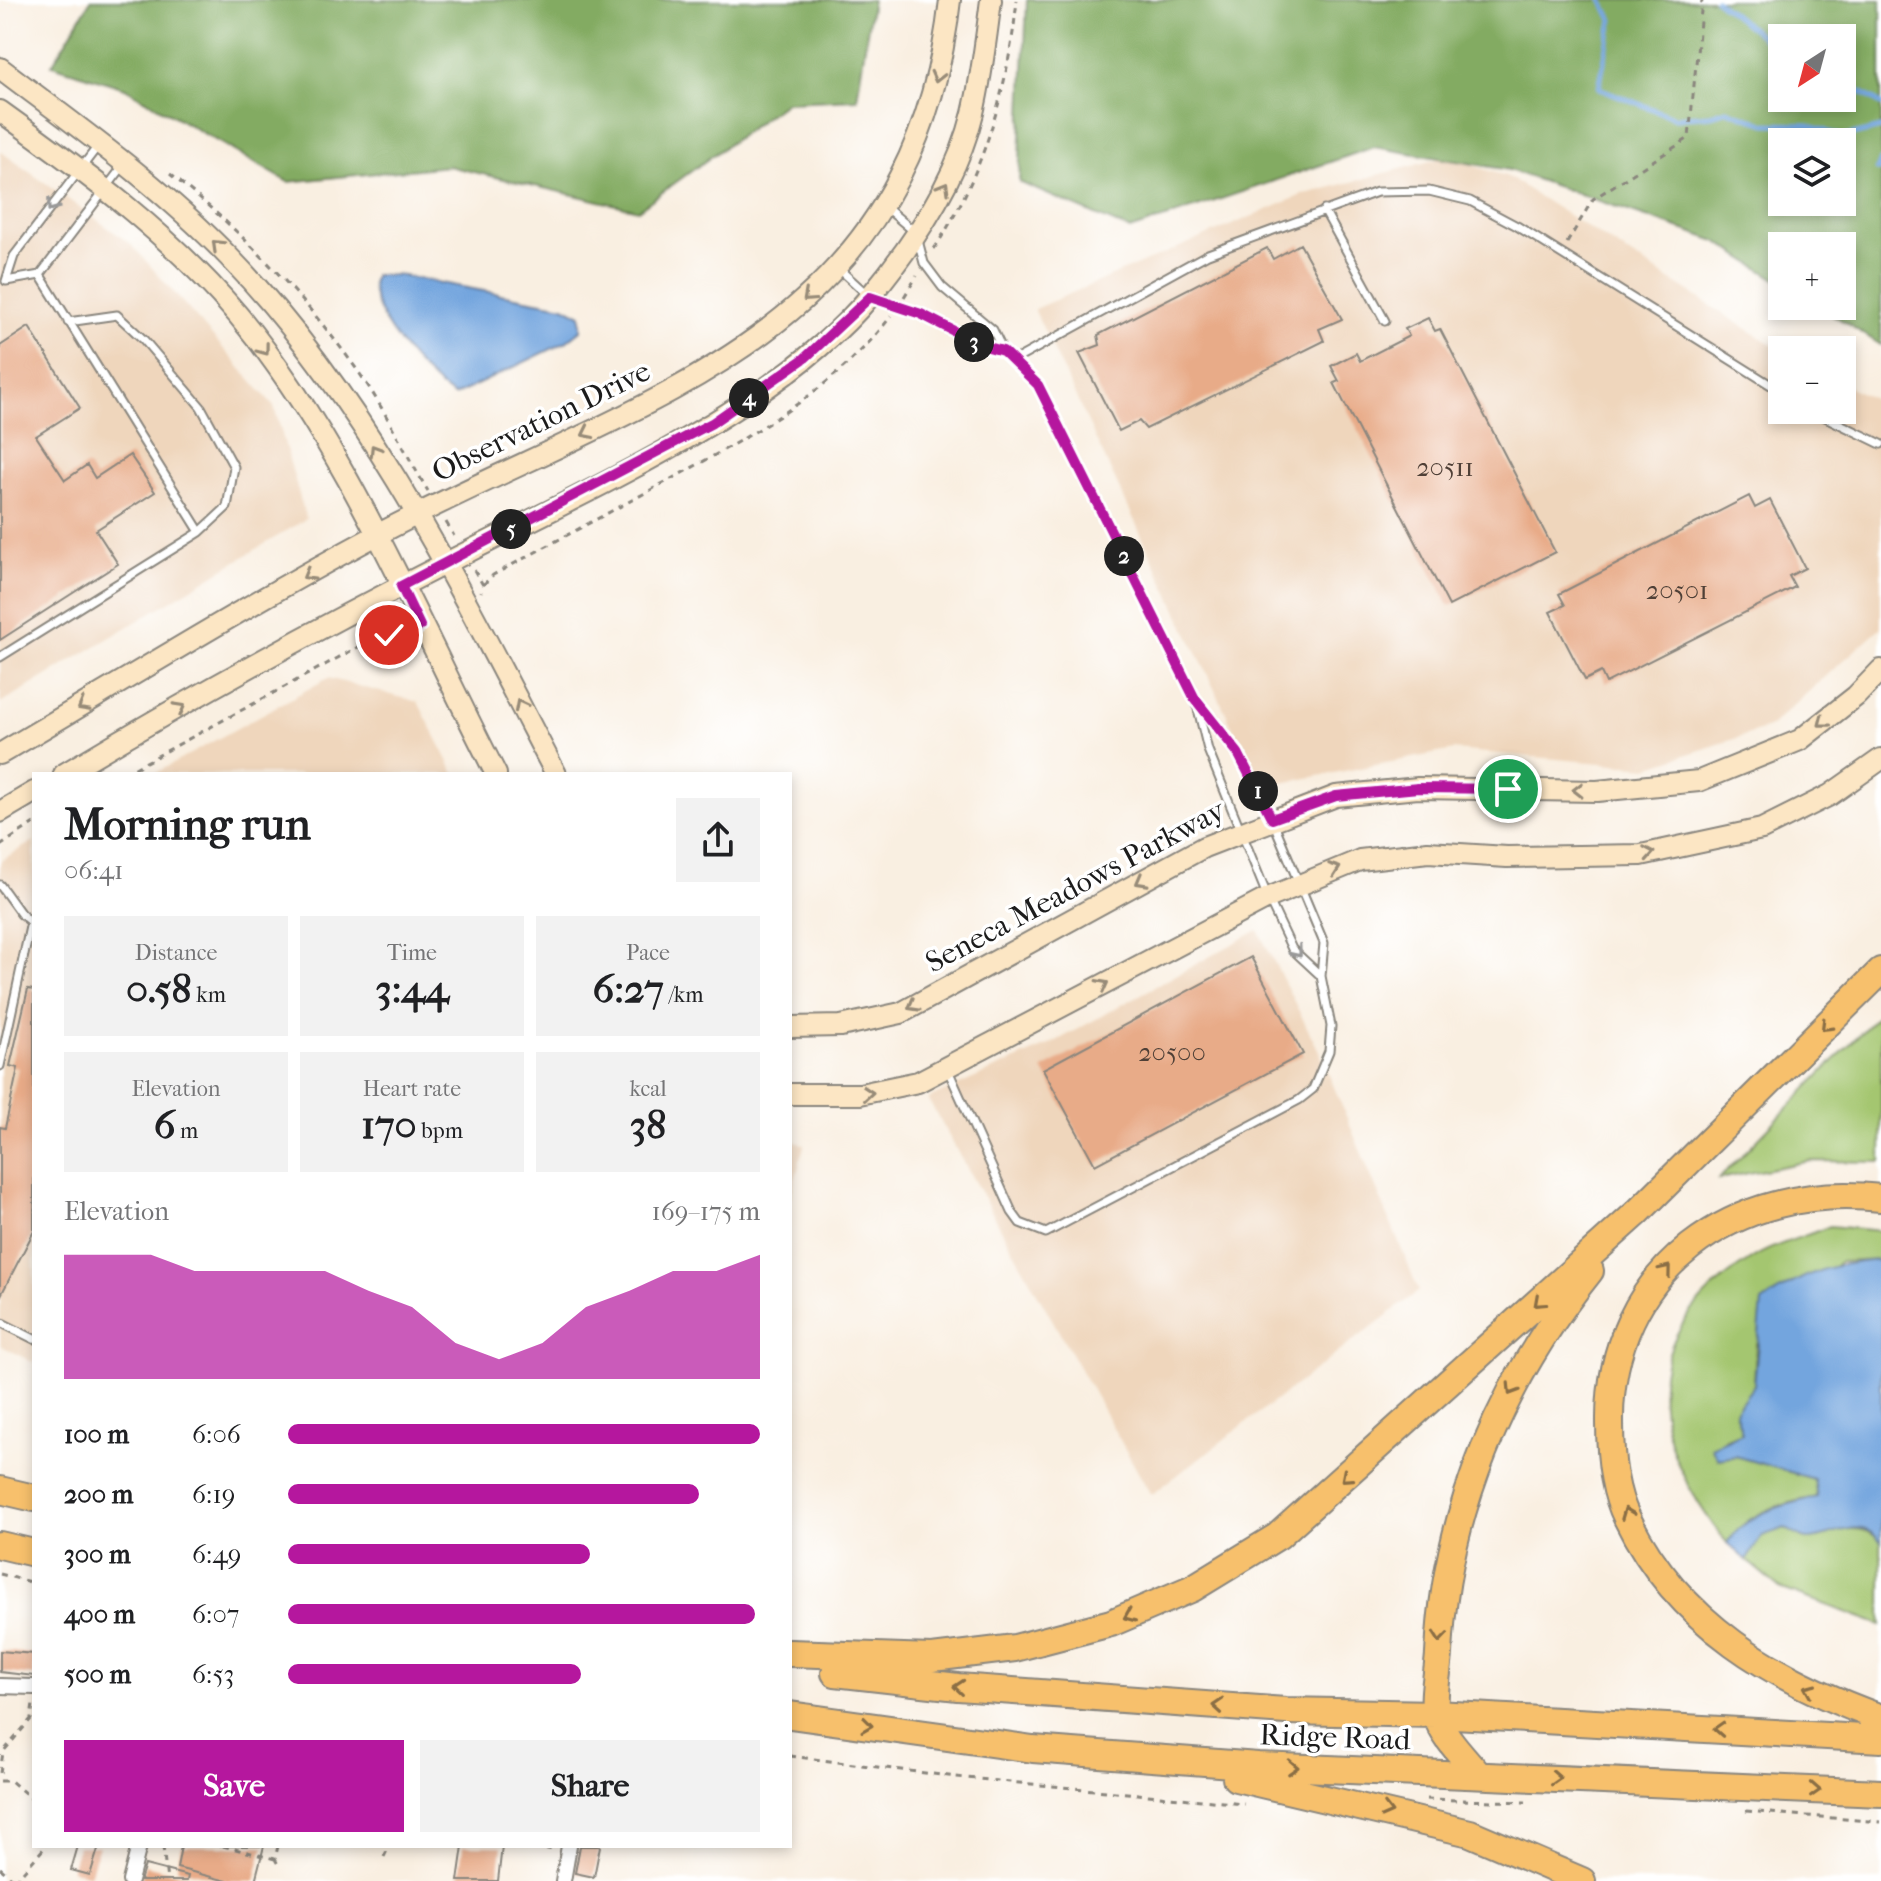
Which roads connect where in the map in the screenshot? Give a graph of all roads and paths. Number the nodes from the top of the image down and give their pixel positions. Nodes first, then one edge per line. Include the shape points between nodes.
1 (950, 0) edge
2 (991, 0) edge
3 (1702, 0) edge
4 (0, 68) edge
5 (0, 111) edge
6 (99, 144) junction
7 (125, 163) junction
8 (80, 169) junction
9 (107, 189) junction
10 (884, 205) junction
11 (1324, 210) junction
12 (916, 233) junction
13 (1561, 254) junction
14 (837, 267) junction
15 (40, 275) junction
16 (3, 283) edge
17 (870, 297) junction
18 (1385, 321) dead end
19 (68, 322) junction
20 (1003, 351) junction
21 (1015, 360) junction
22 (1768, 383) edge
23 (1840, 424) edge
24 (1881, 444) edge
25 (416, 516) junction
26 (200, 532) junction
27 (375, 536) junction
28 (444, 564) junction
29 (401, 586) junction
30 (420, 626) junction
31 (0, 657) edge
32 (1881, 670) edge
33 (1195, 699) junction
34 (0, 754) edge
35 (1881, 759) edge
36 (68, 772) edge
37 (128, 772) edge
38 (495, 772) edge
39 (555, 772) edge
40 (32, 793) edge
41 (0, 812) edge
42 (1272, 819) junction
43 (32, 824) edge
44 (1241, 830) junction
45 (0, 846) edge
46 (1299, 883) junction
47 (0, 885) edge
48 (1268, 898) junction
49 (32, 923) edge
50 (1881, 971) edge
51 (1321, 976) junction
52 (792, 1027) edge
53 (0, 1066) edge
54 (947, 1068) junction
55 (792, 1094) edge
56 (1881, 1198) edge
57 (1638, 1212) junction
58 (0, 1322) edge
59 (32, 1338) edge
60 (0, 1490) edge
61 (32, 1498) edge
62 (0, 1545) edge
63 (32, 1553) edge
64 (0, 1574) edge
65 (32, 1582) edge
66 (792, 1653) edge
67 (792, 1665) edge
68 (0, 1686) edge
69 (32, 1687) edge
70 (32, 1711) edge
71 (1436, 1714) junction
72 (792, 1715) edge
73 (1881, 1718) edge
74 (1881, 1739) edge
75 (792, 1756) edge
76 (1146, 1758) junction
77 (0, 1773) edge
78 (1478, 1774) junction
79 (0, 1781) edge
80 (1881, 1793) edge
81 (1415, 1798) dead end
82 (32, 1799) edge
83 (1539, 1802) dead end
84 (1257, 1805) dead end
85 (1735, 1810) dead end
86 (1881, 1822) edge
87 (44, 1848) edge
88 (138, 1848) edge
89 (163, 1848) edge
90 (231, 1848) edge
91 (278, 1848) edge
92 (388, 1848) edge
93 (569, 1848) edge
94 (384, 1857) dead end
95 (275, 1859) junction
96 (0, 1868) edge
97 (280, 1868) dead end
98 (16, 1881) edge
99 (130, 1881) edge
100 (167, 1881) edge
101 (563, 1881) edge
102 (1582, 1881) edge

1 -> 10 street, Observation Drive via 926,116 912,157
12 -> 2 street via 950,176 972,116
3 - 13 path via 1689,138 1593,199
4 - 6 street
5 - 8 street
6 - 7 street
6 - 8 lane
7 - 9 lane
25 -> 7 street via 284,320 230,257
8 - 9 street
8 -> 16 lane via 14,256
9 - 15 lane
9 -> 27 street via 237,315 329,447
10 - 12 lane
10 - 14 street, Observation Drive
11 - 13 lane via 1377,192 1429,191 1470,201
11 - 18 lane
11 - 21 lane via 1208,254
12 - 17 street
12 - 20 lane via 924,263 942,287 993,330
13 - 22 lane
14 - 17 lane
14 -> 25 street, Observation Drive via 770,331 700,375
15 - 16 lane
15 - 19 lane
17 - 20 lane
17 - 28 street via 805,358 712,423
19 - 26 lane
19 - 26 lane via 117,315 201,407 234,467 227,507
20 - 21 lane
21 - 33 lane via 1038,385
23 - 24 lane
25 - 27 street, Observation Drive
25 - 28 street
26 - 31 lane
27 - 29 street
27 -> 34 street, Observation Drive
28 - 29 street
39 -> 28 street
29 - 30 street
36 -> 29 street
30 - 37 path via 404,640 385,635 371,640
30 - 38 street
32 -> 42 street, Seneca Meadows Parkway via 1800,740 1699,781 1597,791 1418,788 1336,796
33 - 42 lane via 1238,753
33 - 44 lane via 1208,750
46 -> 35 street via 1360,860 1428,852 1507,857 1657,852 1762,829 1830,795
40 - 41 street
42 - 44 street, Seneca Meadows Parkway
42 - 46 lane
43 - 45 path
44 - 48 lane
44 -> 52 street, Seneca Meadows Parkway via 901,1013 841,1026
46 - 48 street
46 - 51 lane via 1324,943
47 - 49 lane
48 -> 51 lane via 1292,949
54 -> 48 street
49 - 53 lane
50 -> 57 highway
51 - 54 lane via 1331,1026 1326,1063 1313,1089 1281,1112 1046,1233 1020,1223 1012,1212
55 -> 54 street via 886,1091
73 -> 56 highway via 1785,1679 1711,1628 1661,1574 1626,1516 1610,1457 1609,1389 1630,1318 1669,1264 1704,1233 1743,1214 1796,1199
57 -> 66 highway via 1278,1536 1193,1588 1111,1623 1015,1648 932,1658
57 -> 71 highway via 1572,1294 1502,1406 1456,1524
58 - 59 lane
60 - 61 highway
62 - 63 highway
64 - 65 path
71 -> 67 highway, Ridge Road via 1286,1711 974,1688
68 - 69 street
70 - 77 path via 3,1752
74 -> 71 highway, Ridge Road
71 - 78 highway
72 -> 76 highway, Ridge Road via 1033,1749
75 - 84 path
76 -> 78 highway, Ridge Road
76 -> 102 highway via 1470,1833
78 -> 80 highway, Ridge Road
79 - 82 path via 11,1781
81 - 83 path
85 - 86 path
87 - 98 path
88 - 99 street
89 - 100 path
90 - 95 path
91 - 95 path
92 - 94 path
93 - 101 street
95 - 97 path
96 - 98 path

